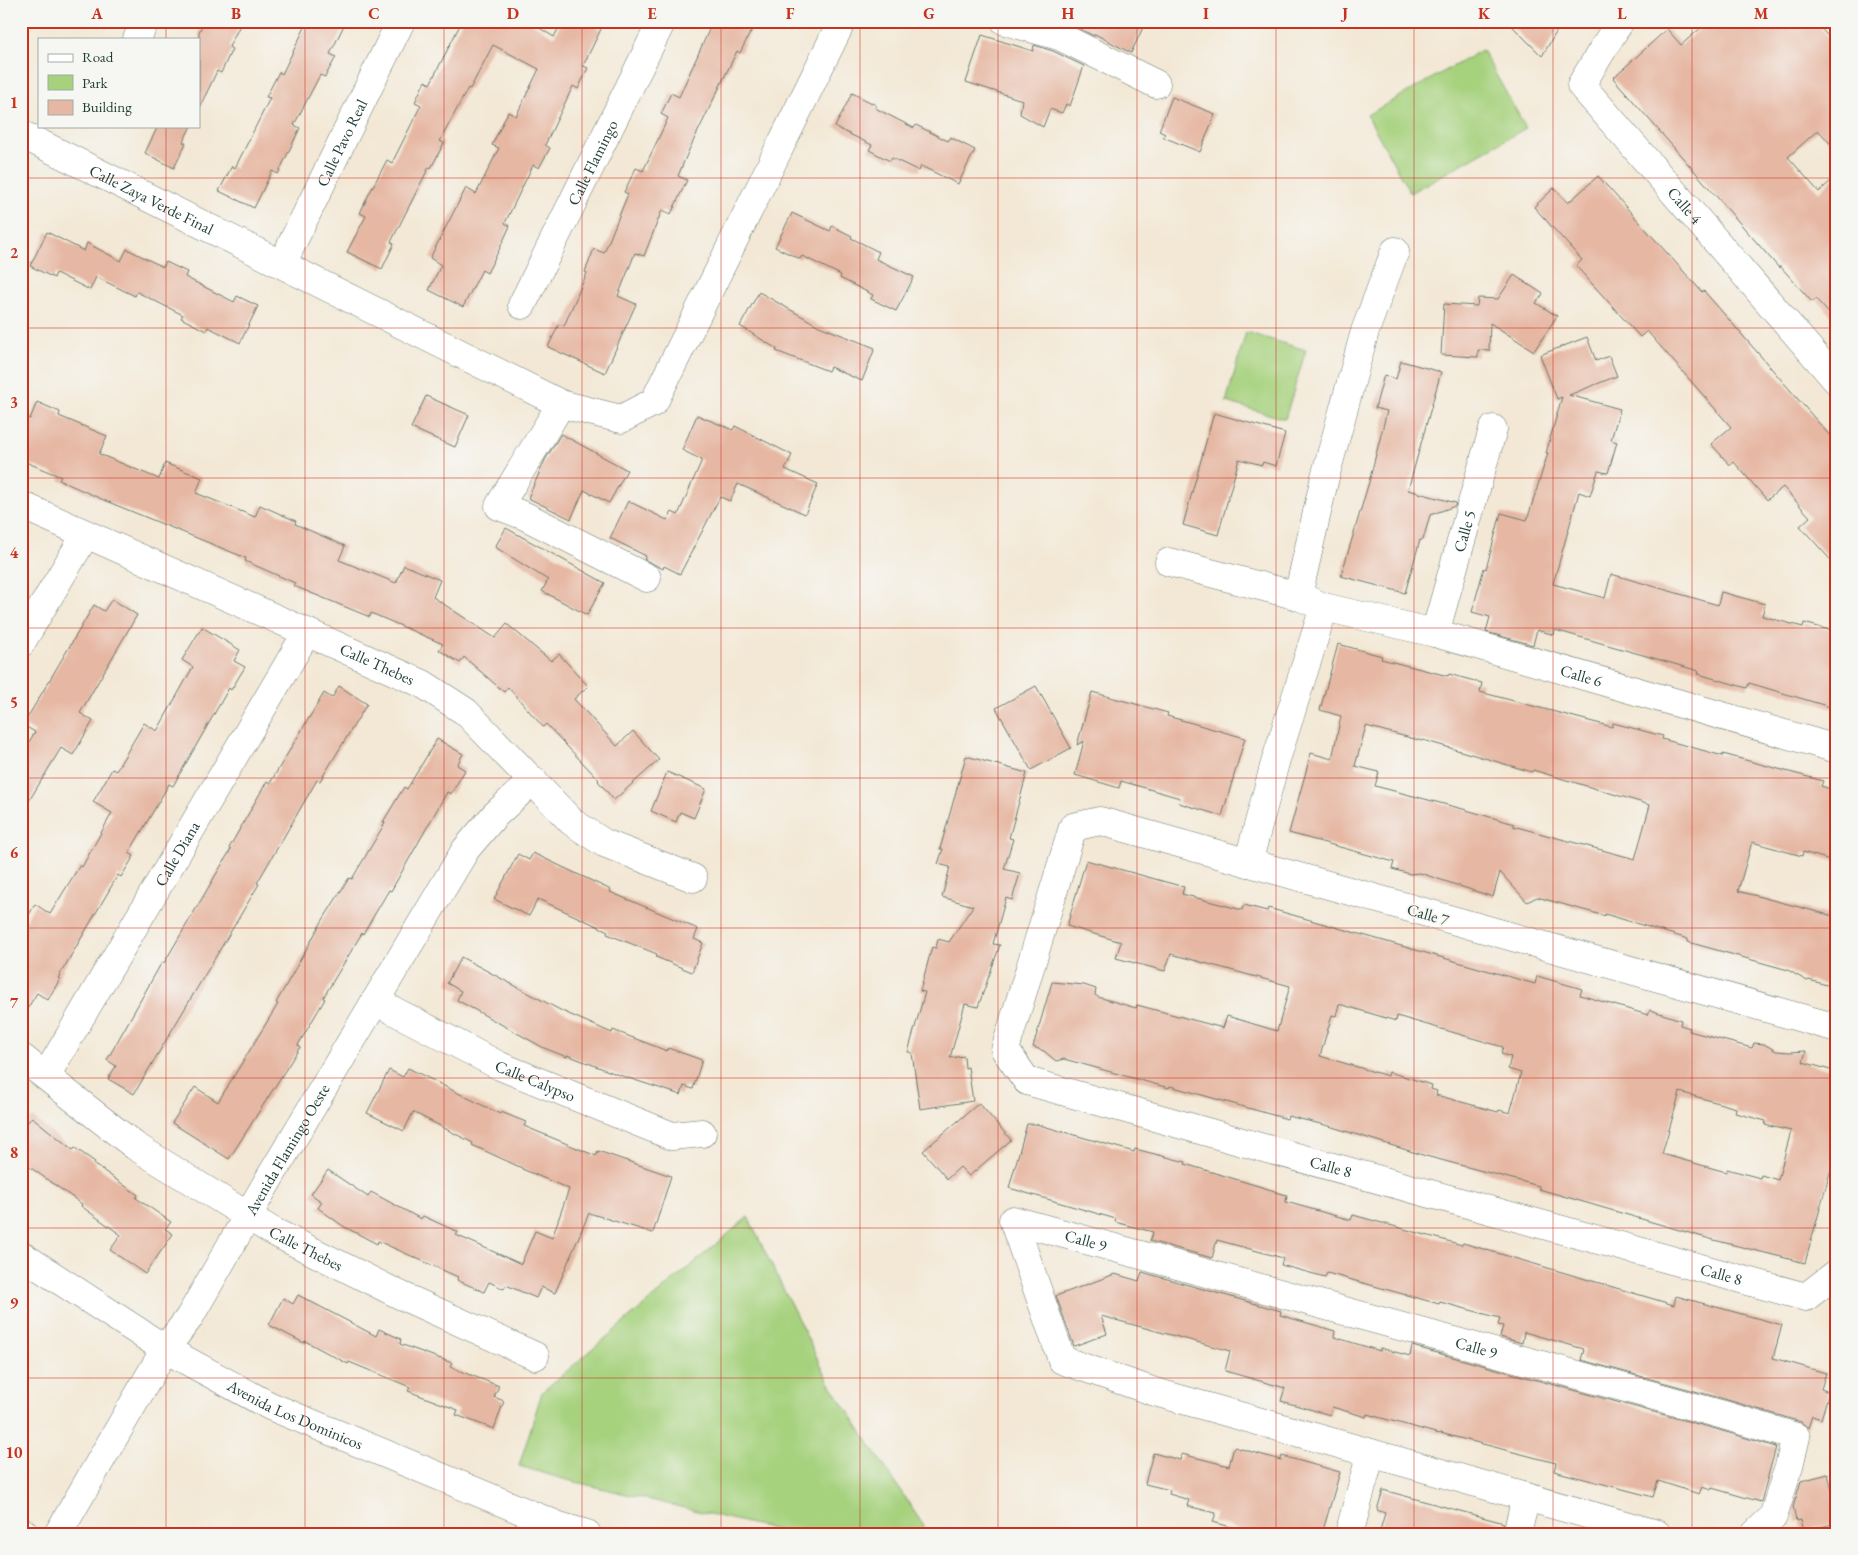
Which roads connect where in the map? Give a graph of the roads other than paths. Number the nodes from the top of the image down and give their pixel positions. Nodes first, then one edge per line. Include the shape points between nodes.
1 (146, 21) edge
2 (401, 21) edge
3 (662, 21) edge
4 (842, 21) edge
5 (1005, 21) edge
6 (1620, 21) edge
7 (138, 38) edge
8 (1156, 84) dead end
9 (21, 134) edge
10 (1395, 251) dead end
11 (282, 264) junction
12 (522, 305) dead end
13 (1837, 381) edge
14 (561, 404) junction
15 (1493, 429) dead end
16 (21, 506) edge
17 (86, 534) junction
18 (1169, 562) dead end
19 (647, 578) dead end
20 (1298, 596) junction
21 (1324, 607) junction
22 (306, 632) junction
23 (1435, 633) junction
24 (21, 643) edge
25 (1837, 748) edge
26 (533, 780) junction
27 (1248, 863) junction
28 (693, 878) dead end
29 (1057, 880) joint
30 (375, 1001) junction
31 (1837, 1028) edge
32 (21, 1057) edge
33 (46, 1076) junction
34 (702, 1133) dead end
35 (247, 1216) junction
36 (21, 1255) edge
37 (1837, 1273) edge
38 (165, 1349) junction
39 (534, 1356) dead end
40 (1371, 1453) junction
41 (1526, 1497) junction
42 (21, 1531) edge
43 (25, 1534) edge
44 (58, 1534) edge
45 (587, 1534) edge
46 (1349, 1534) edge
47 (1516, 1534) edge
48 (1657, 1534) edge
49 (1755, 1534) edge

1 - 7 street
2 - 11 street, Calle Pavo Real
3 - 12 street, Calle Flamingo
4 - 14 street, Calle Zaya Verde Final via 654,402 620,419
5 - 8 street via 1059,36
6 - 13 street, Calle 4 via 1581,86
9 - 11 street, Calle Zaya Verde Final
10 - 20 street via 1364,331 1325,477
11 - 14 street, Calle Zaya Verde Final
14 - 19 street via 499,506
15 - 23 street, Calle 5
16 - 17 street, Calle Thebes
17 - 22 street, Calle Thebes
17 - 24 street
18 - 20 street, Calle 6
20 - 21 street, Calle 6
21 - 23 street, Calle 6
21 - 27 street via 1275,763
22 - 26 street, Calle Thebes via 423,684 466,712
22 - 33 street, Calle Diana
23 - 25 street, Calle 6
26 - 28 street, Calle Thebes via 572,822 604,843
26 - 30 street, Avenida Flamingo Oeste via 495,815 466,849
27 - 29 street, Calle 7 via 1100,821 1073,827
27 - 31 street, Calle 7
29 - 37 street, Calle 8 via 1005,1050 1027,1081 1806,1297
30 - 34 street, Calle Calypso via 500,1066 672,1136
30 - 35 street, Avenida Flamingo Oeste
32 - 33 street, Calle Thebes
33 - 35 street, Calle Thebes via 135,1146
35 - 38 street, Avenida Flamingo Oeste via 189,1318
35 - 39 street, Calle Thebes via 400,1295
36 - 38 street, Avenida Los Dominicos
38 - 44 street, Avenida Flamingo Oeste
38 - 45 street, Avenida Los Dominicos via 270,1406 559,1526
40 - 41 street, Calle 9
40 - 46 street
40 - 49 street, Calle 9 via 1155,1392 1062,1360 1013,1220 1796,1436 1773,1517
41 - 47 street
41 - 48 street, Calle 9
42 - 43 street

